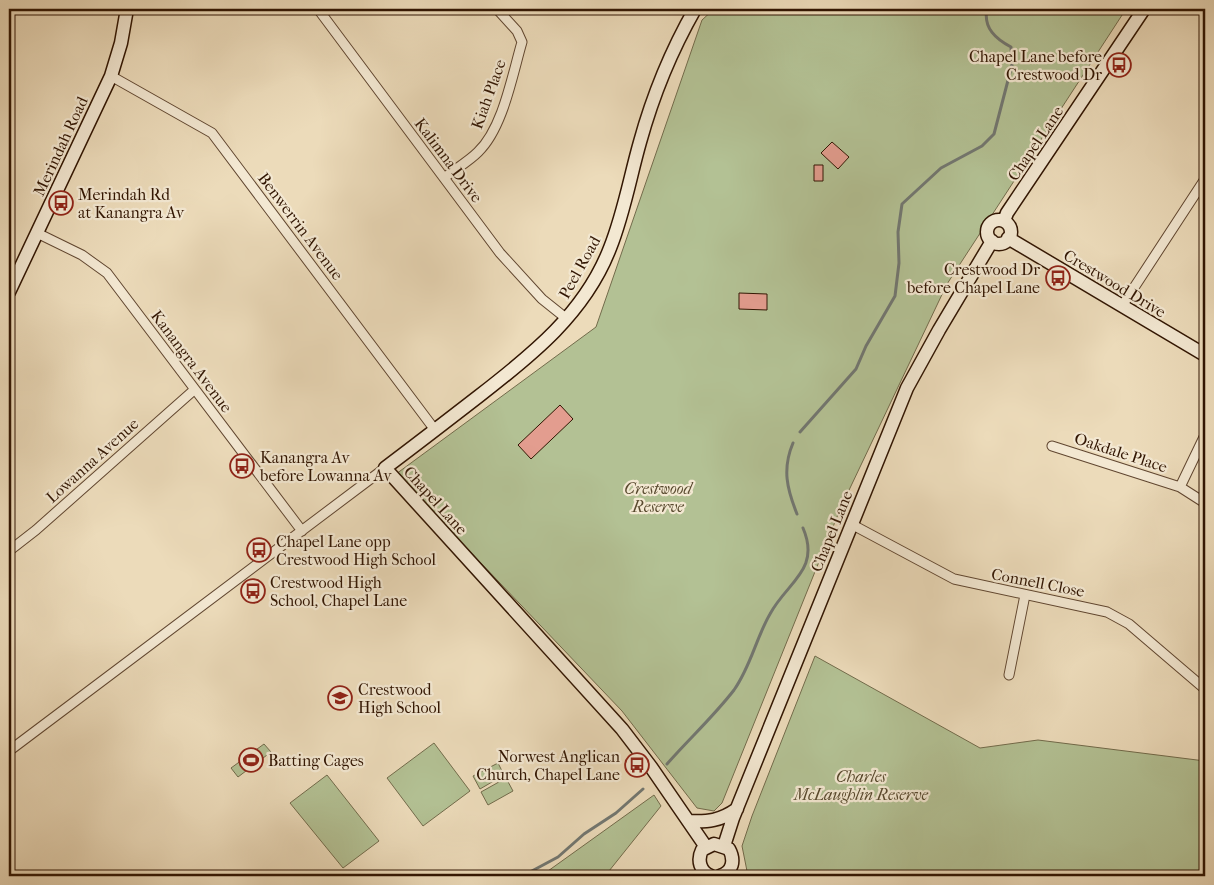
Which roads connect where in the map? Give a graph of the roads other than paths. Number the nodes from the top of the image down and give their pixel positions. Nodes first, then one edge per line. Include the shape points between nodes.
1 (127, 9) edge
2 (318, 9) edge
3 (497, 9) edge
4 (695, 9) edge
5 (1144, 9) edge
6 (111, 76) junction
7 (444, 178) junction
8 (1205, 179) edge
9 (1004, 221) junction
10 (37, 234) junction
11 (1008, 238) junction
12 (992, 241) junction
13 (9, 292) edge
14 (1122, 306) junction
15 (567, 319) junction
16 (1205, 356) edge
17 (194, 390) junction
18 (435, 430) junction
19 (1205, 435) edge
20 (1052, 446) dead end
21 (386, 468) junction
22 (1180, 487) junction
23 (1205, 503) edge
24 (851, 524) junction
25 (302, 531) junction
26 (9, 551) edge
27 (1025, 595) junction
28 (1009, 675) dead end
29 (1205, 689) edge
30 (9, 751) edge
31 (737, 809) junction
32 (688, 821) junction
33 (724, 846) junction
34 (706, 847) junction
35 (708, 876) edge
36 (724, 876) edge

1 - 6 main road, Merindah Road
2 - 7 street, Kalimna Drive
3 - 7 street, Kiah Place via 517,30 522,42 497,122 478,152
4 - 15 main road, Peel Road via 650,107 610,249
5 - 9 main road, Chapel Lane
6 - 10 main road, Merindah Road
6 - 18 street, Benwerrin Avenue via 212,133
7 - 15 street, Kalimna Drive via 515,271
8 - 14 street
9 - 11 main road via 1010,228
9 - 12 main road via 995,221 989,226 988,235
10 - 13 main road, Merindah Road
10 - 17 street, Kanangra Avenue via 82,255 108,274
11 - 12 main road via 1001,243
11 - 14 main road, Crestwood Drive
12 - 24 main road, Chapel Lane via 907,388
14 - 16 main road, Crestwood Drive
15 - 18 main road, Peel Road via 528,358
17 - 25 street, Kanangra Avenue
17 - 26 street, Lowanna Avenue
18 - 21 main road, Peel Road
19 - 22 street, Oakdale Place
20 - 22 street, Oakdale Place
21 - 25 street, Chapel Lane
21 - 32 main road, Chapel Lane via 622,730
22 - 23 street, Oakdale Place
24 - 27 street, Connell Close via 954,579
24 - 31 main road, Chapel Lane
25 - 30 street, Chapel Lane
27 - 28 street
27 - 29 street, Connell Close via 1107,612 1129,624
31 - 32 main road via 714,821
31 - 33 main road, Chapel Lane
32 - 34 main road, Chapel Lane
33 - 34 main road via 714,844
33 - 36 main road via 733,859
34 - 35 main road via 699,860

